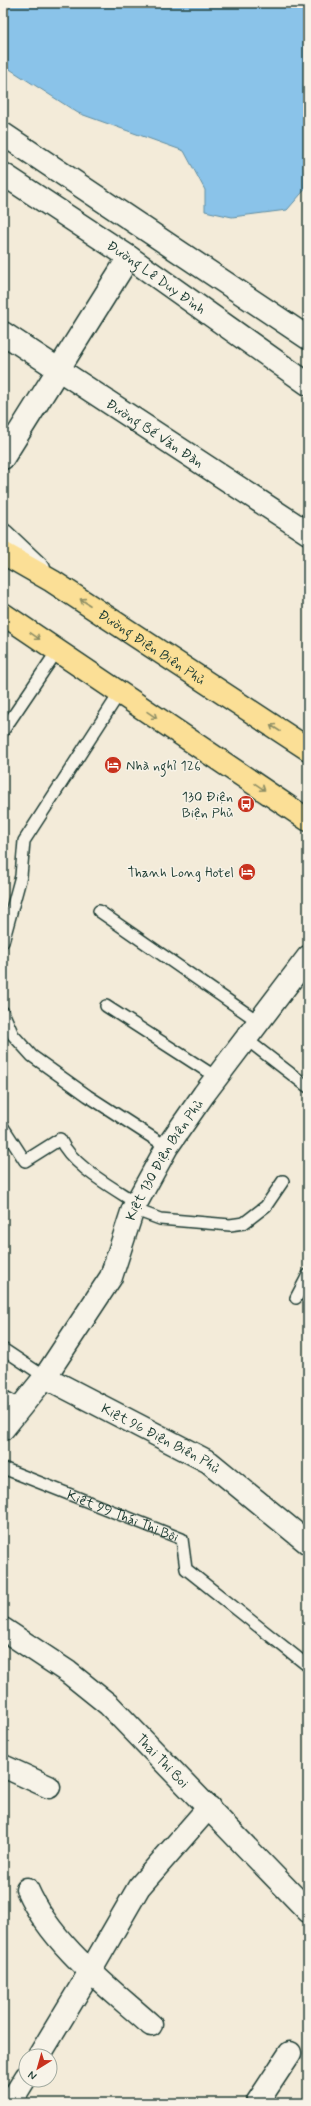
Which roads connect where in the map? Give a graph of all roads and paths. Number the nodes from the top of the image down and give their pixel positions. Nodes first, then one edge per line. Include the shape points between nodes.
1 (3, 134) edge
2 (3, 174) edge
3 (129, 257) junction
4 (3, 333) edge
5 (308, 338) edge
6 (58, 368) junction
7 (308, 384) edge
8 (3, 458) edge
9 (308, 533) edge
10 (3, 535) edge
11 (3, 553) edge
12 (52, 581) junction
13 (3, 614) edge
14 (57, 651) junction
15 (119, 694) junction
16 (3, 731) edge
17 (308, 749) edge
18 (308, 820) edge
19 (99, 911) dead end
20 (3, 942) edge
21 (308, 957) edge
22 (106, 1006) dead end
23 (3, 1012) edge
24 (252, 1030) junction
25 (216, 1077) junction
26 (308, 1087) edge
27 (3, 1127) edge
28 (167, 1147) junction
29 (283, 1181) dead end
30 (134, 1206) junction
31 (308, 1275) edge
32 (296, 1298) dead end
33 (3, 1349) edge
34 (45, 1377) junction
35 (3, 1396) edge
36 (22, 1406) junction
37 (3, 1429) edge
38 (3, 1468) edge
39 (308, 1543) edge
40 (3, 1629) edge
41 (308, 1666) edge
42 (3, 1766) edge
43 (49, 1787) dead end
44 (209, 1807) junction
45 (27, 1889) dead end
46 (308, 1911) edge
47 (91, 1970) junction
48 (151, 2025) dead end
49 (44, 2048) edge
50 (290, 2053) dead end
51 (19, 2088) edge
52 (10, 2103) edge
53 (257, 2103) edge

1 - 5 street
2 - 3 street, Đường Lê Duy Đình
3 - 6 street
3 - 7 street, Đường Lê Duy Đình
4 - 6 street, Đường Bế Văn Đàn
6 - 8 street
6 - 9 street, Đường Bế Văn Đàn
10 - 12 street, Đường Điện Biên Phủ
11 - 12 main road
17 -> 12 main road, Đường Điện Biên Phủ
13 -> 14 main road
14 - 15 main road
14 - 16 lane
15 -> 18 main road
15 - 20 lane via 24,841 21,876
19 - 24 lane
21 - 24 street, Kiệt 130 Điện Biên Phủ
22 - 25 lane
23 - 28 lane via 13,1035 32,1056
24 - 25 street, Kiệt 130 Điện Biên Phủ
24 - 26 lane
25 - 28 street, Kiệt 130 Điện Biên Phủ
27 - 30 lane via 25,1161 60,1139 64,1148
28 - 30 street, Kiệt 130 Điện Biên Phủ
29 - 30 lane via 266,1206 244,1224 160,1218
30 - 34 street, Kiệt 130 Điện Biên Phủ via 111,1277
31 - 32 lane
33 - 34 lane, Kiệt 96 Điện Biên Phủ
34 - 36 street
34 - 39 street, Kiệt 96 Điện Biên Phủ via 209,1462
35 - 36 lane
36 - 37 street
38 - 41 lane, Kiệt 99 Thái Thị Bôi via 182,1539 186,1569
40 - 44 street, Thai Thi Boi via 68,1672 109,1705
42 - 43 street
44 - 46 street, Thai Thi Boi
44 - 47 street via 139,1888
45 - 47 street via 48,1926
47 - 48 street
47 - 49 street
50 - 53 street
51 - 52 street

